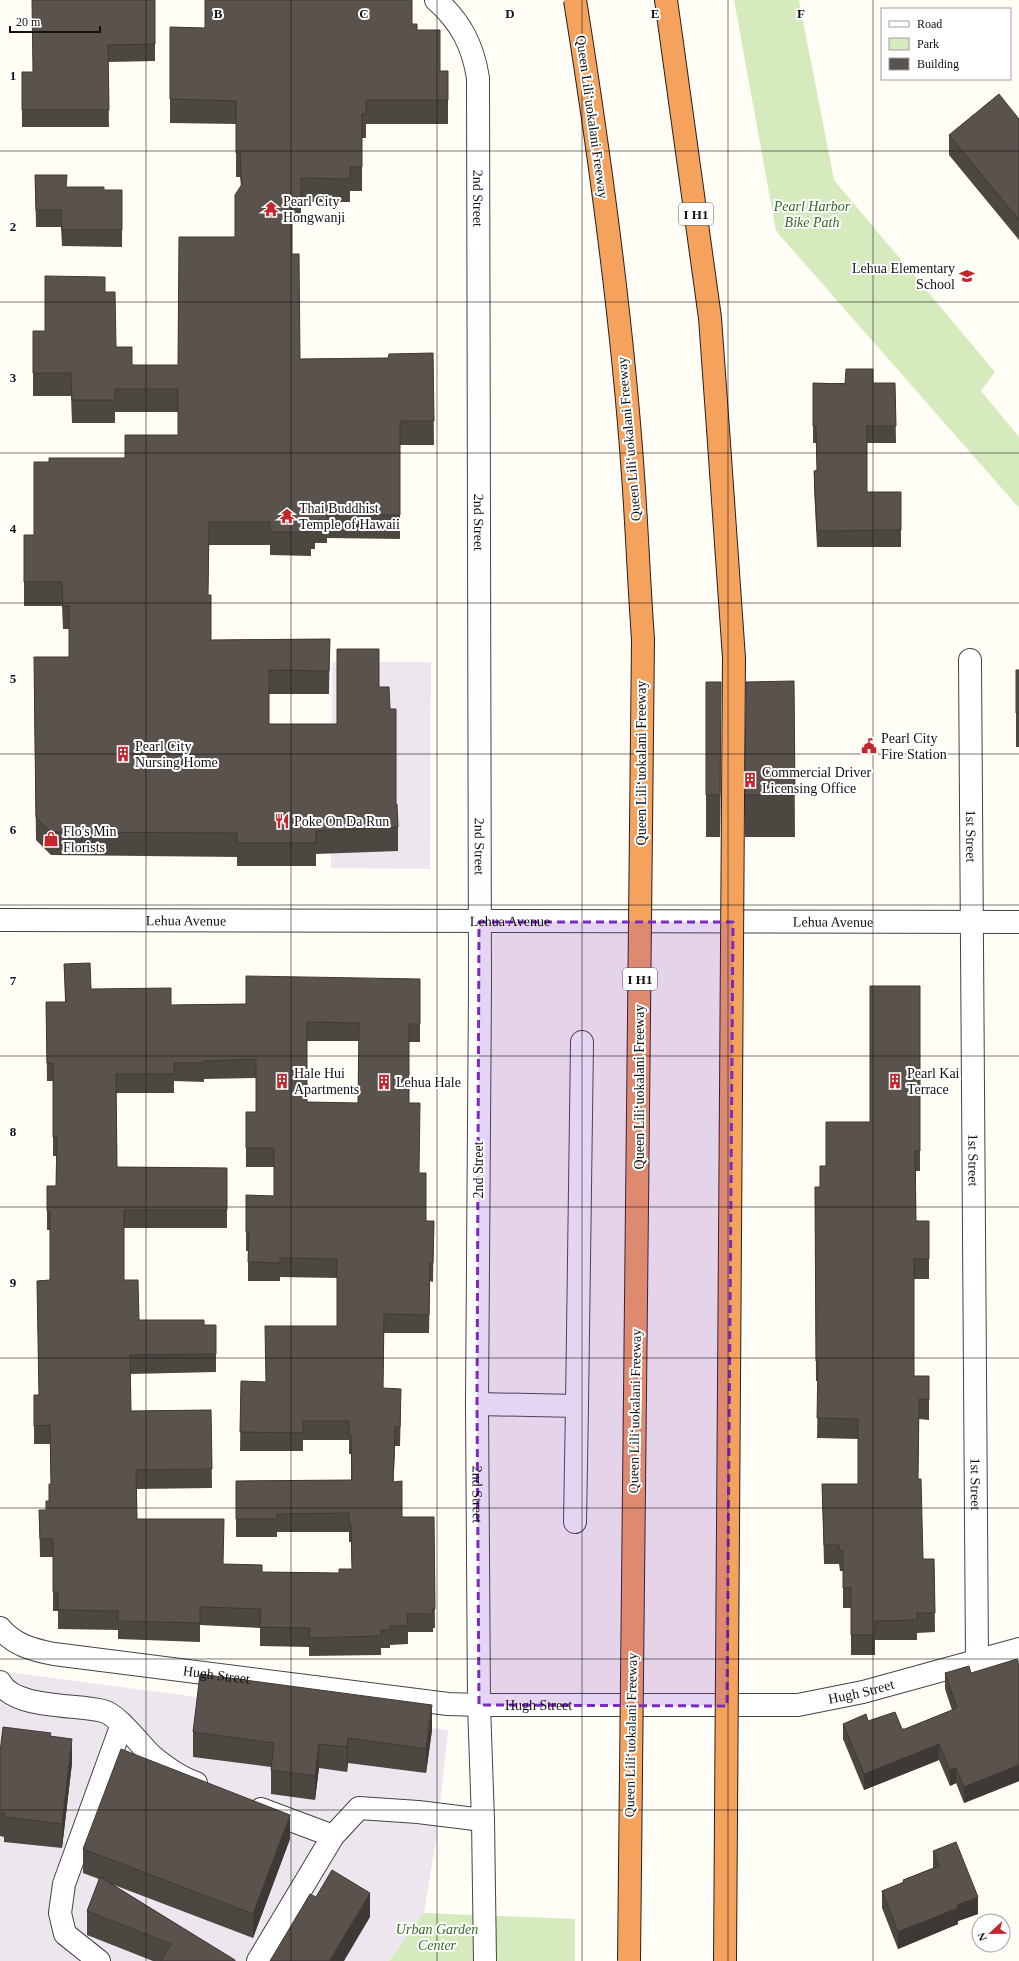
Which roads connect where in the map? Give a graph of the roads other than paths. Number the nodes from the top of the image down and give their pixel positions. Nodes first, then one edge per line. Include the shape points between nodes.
1 (436, 0) edge
2 (575, 0) edge
3 (666, 0) edge
4 (970, 660) dead end
5 (0, 920) edge
6 (479, 922) junction
7 (972, 922) junction
8 (1019, 922) edge
9 (582, 1042) dead end
10 (476, 1404) junction
11 (577, 1406) junction
12 (575, 1522) dead end
13 (0, 1628) edge
14 (1019, 1649) edge
15 (977, 1661) junction
16 (0, 1682) edge
17 (479, 1705) junction
18 (122, 1724) junction
19 (217, 1792) edge
20 (246, 1803) edge
21 (483, 1820) junction
22 (333, 1836) junction
23 (95, 1960) edge
24 (258, 1961) edge
25 (485, 1961) edge
26 (628, 1961) edge
27 (725, 1961) edge

1 - 6 street, 2nd Street via 454,17 463,31 471,46 478,78
2 - 26 highway, Queen Liliʻuokalani Freeway / I H1, bridge via 595,128 617,312 633,474 642,640
3 - 27 highway, I H1, bridge via 710,318 734,658
4 - 7 street, 1st Street
5 - 6 street, Lehua Avenue
6 - 7 street, Lehua Avenue
6 - 10 street, 2nd Street
7 - 8 street, Lehua Avenue
7 - 15 street, 1st Street
9 - 11 street
10 - 11 street
10 - 17 street, 2nd Street
11 - 12 street
13 - 17 street, Hugh Street via 7,1636 32,1650 54,1654 448,1704
14 - 15 street, Hugh Street
15 - 17 street, Hugh Street via 863,1692 798,1705
16 - 18 street via 12,1694 27,1700 104,1711
17 - 21 street, 2nd Street
18 - 19 street via 152,1756 188,1780
18 - 23 street via 64,1884 60,1913 66,1934
20 - 22 street
21 - 22 street via 359,1808
21 - 25 street, 2nd Street
22 - 24 street

